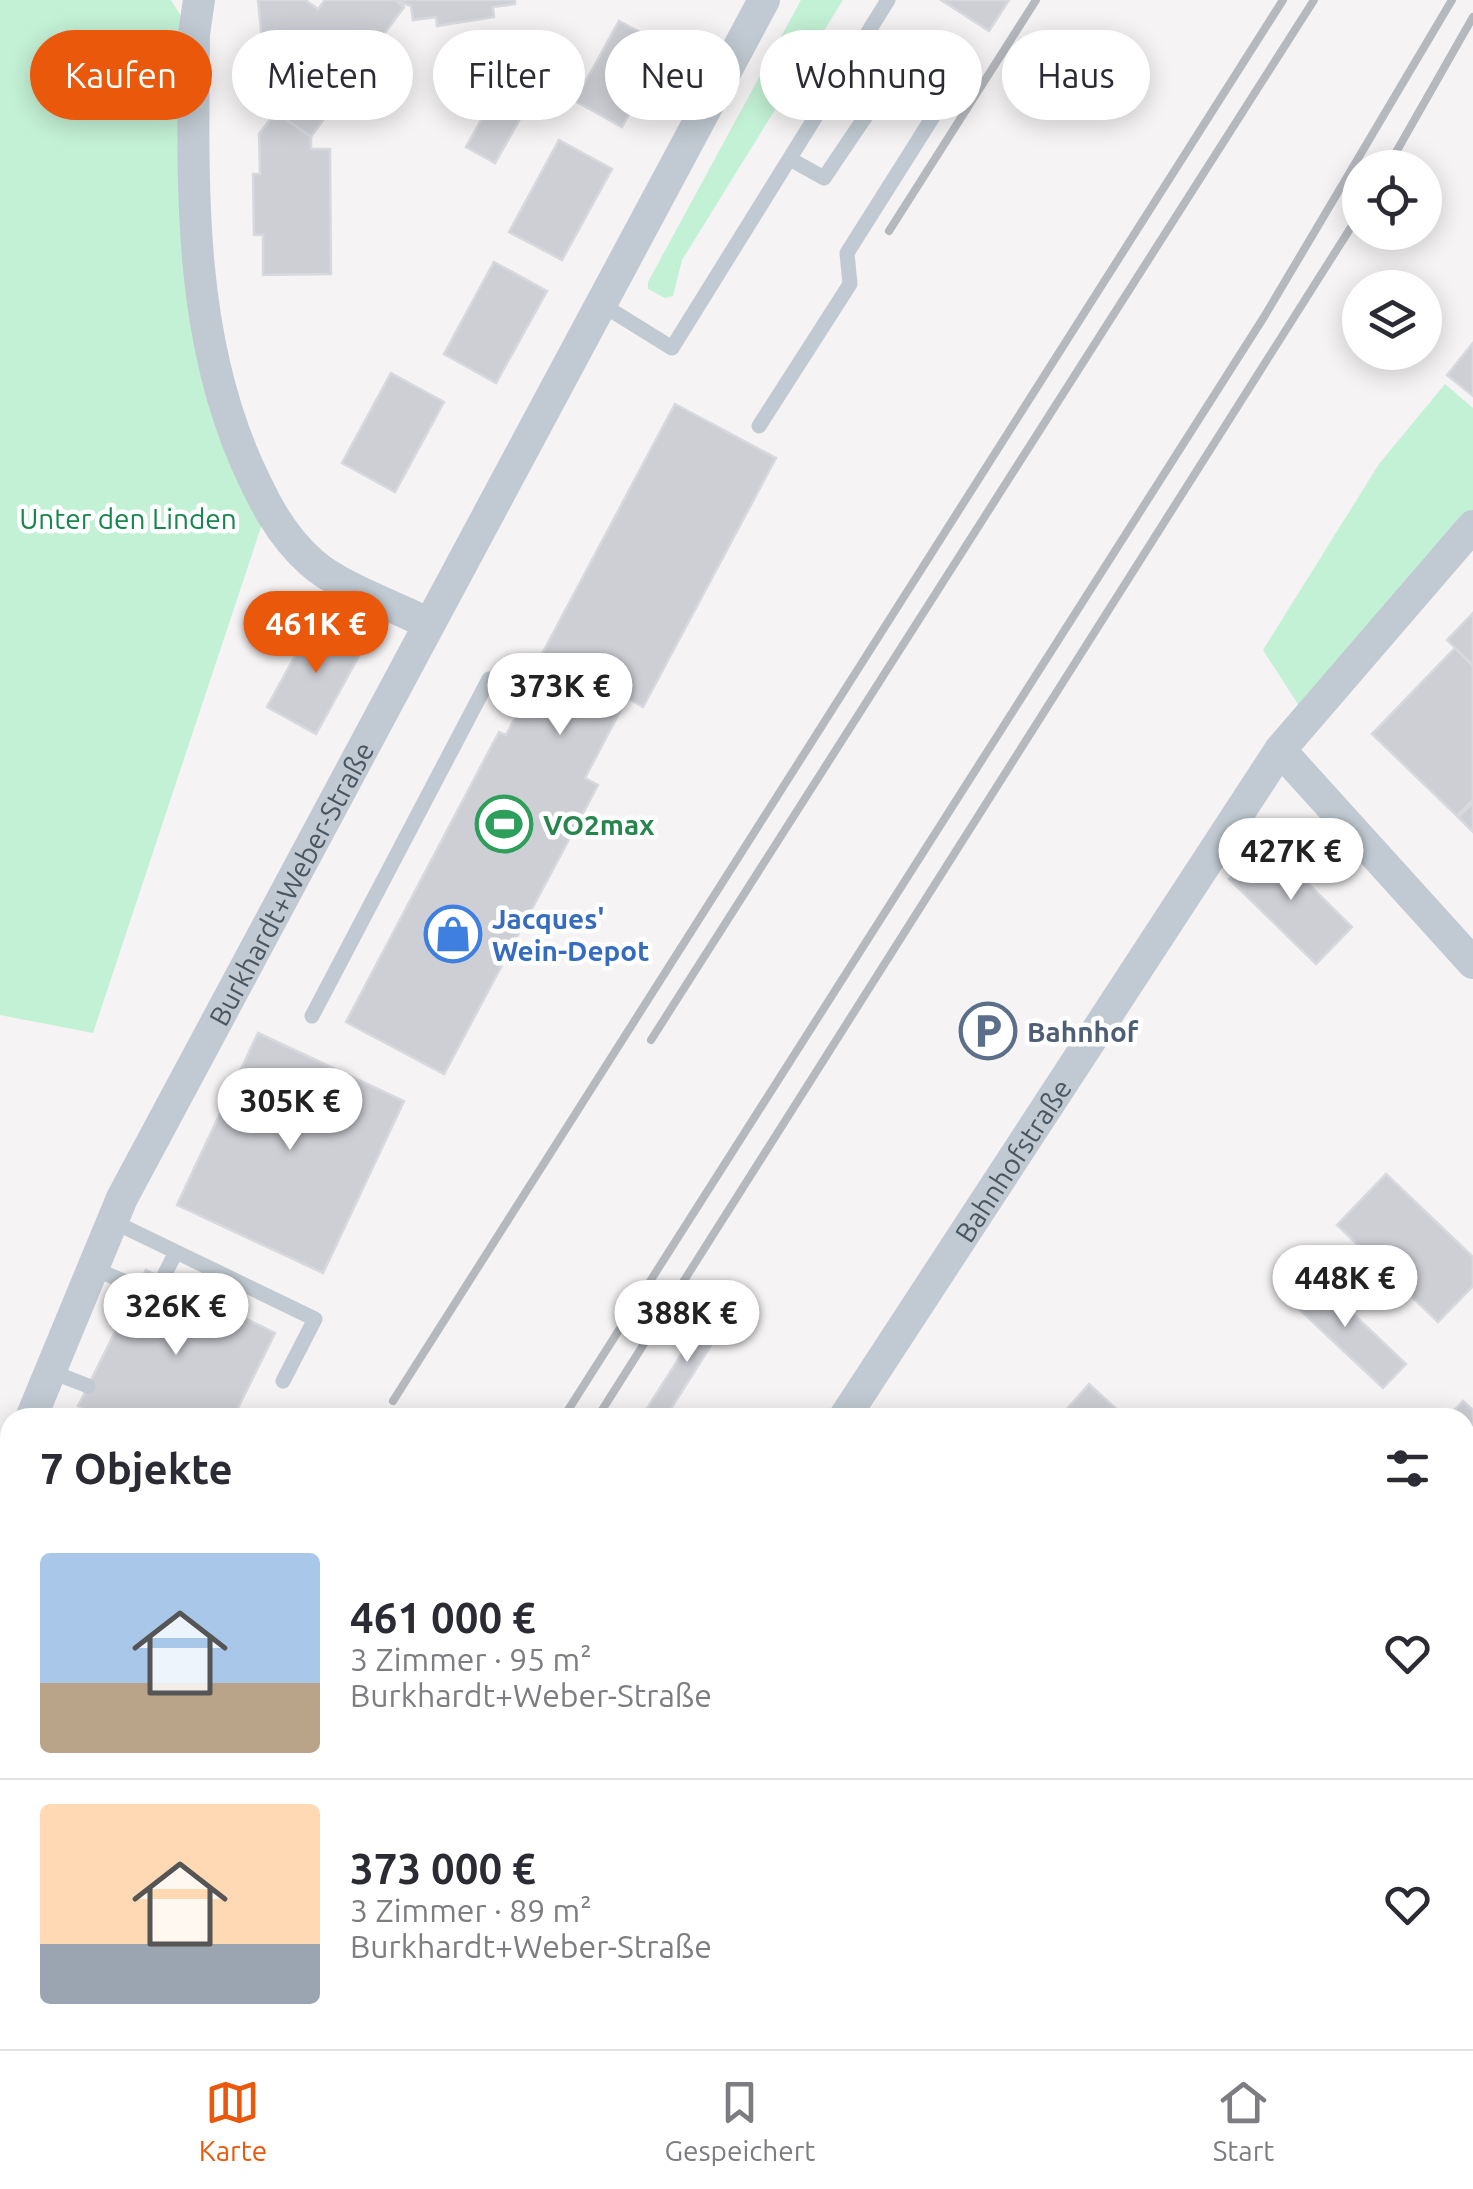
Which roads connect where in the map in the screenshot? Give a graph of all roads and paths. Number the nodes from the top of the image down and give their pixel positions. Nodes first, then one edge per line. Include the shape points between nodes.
1 (199, 0) edge
2 (764, 0) edge
3 (888, 0) edge
4 (790, 159) junction
5 (601, 304) junction
6 (759, 426) dead end
7 (1473, 526) edge
8 (427, 623) junction
9 (490, 679) dead end
10 (1280, 750) junction
11 (1473, 962) edge
12 (312, 1016) dead end
13 (112, 1221) junction
14 (176, 1252) junction
15 (92, 1268) junction
16 (137, 1287) dead end
17 (149, 1304) dead end
18 (50, 1371) junction
19 (283, 1381) dead end
20 (88, 1386) dead end
21 (35, 1408) edge
22 (851, 1408) edge

1 - 8 street via 195,212 217,386 260,494 285,537 316,567
2 - 5 street, Burkhardt+Weber-Straße
3 - 4 lane
4 - 5 lane via 672,348
4 - 6 lane via 824,178 912,46 960,74 848,253 850,284
5 - 8 street, Burkhardt+Weber-Straße
7 - 10 street, Bahnhofstraße
8 - 13 street, Burkhardt+Weber-Straße
9 - 12 lane
10 - 11 street
10 - 22 street, Bahnhofstraße
13 - 14 lane
13 - 15 street, Burkhardt+Weber-Straße
14 - 17 lane
14 - 19 lane via 315,1319
15 - 16 lane
15 - 18 street, Burkhardt+Weber-Straße
18 - 20 lane
18 - 21 street, Burkhardt+Weber-Straße

